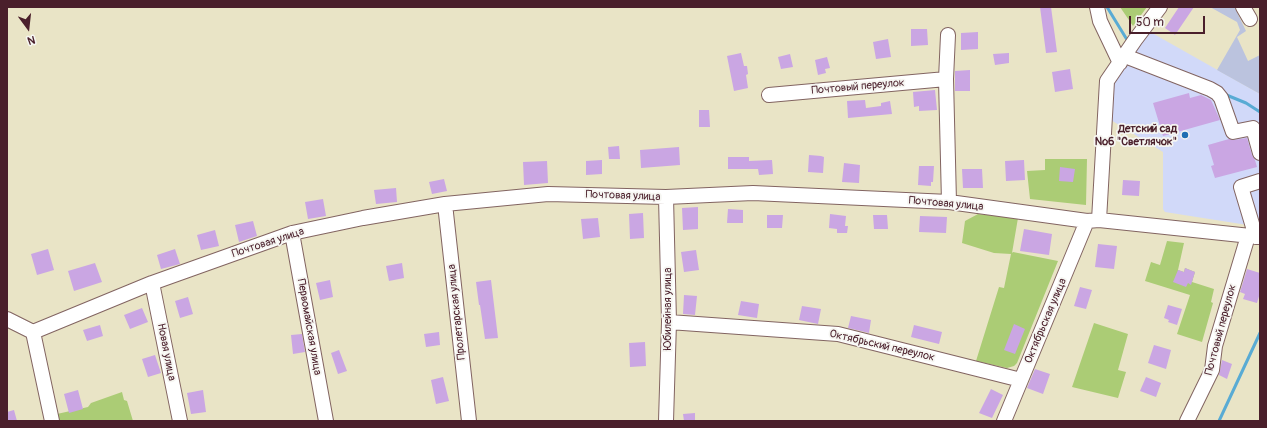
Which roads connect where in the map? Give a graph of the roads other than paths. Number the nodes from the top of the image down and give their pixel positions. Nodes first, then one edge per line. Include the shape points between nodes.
1 (1097, 7) edge
2 (1160, 7) edge
3 (948, 34) dead end
4 (1124, 57) junction
5 (946, 79) junction
6 (769, 95) dead end
7 (1260, 153) edge
8 (1260, 181) edge
9 (666, 197) junction
10 (949, 202) junction
11 (445, 204) junction
12 (1093, 220) junction
13 (292, 233) junction
14 (1255, 237) edge
15 (152, 283) junction
16 (7, 319) edge
17 (669, 322) junction
18 (33, 332) junction
19 (1021, 380) junction
20 (52, 421) edge
21 (180, 421) edge
22 (326, 421) edge
23 (469, 421) edge
24 (666, 421) edge
25 (1004, 421) edge
26 (1187, 421) edge

1 - 4 street via 1100,21
2 - 4 street, Октябрьская улица
3 - 5 street
4 - 7 street via 1217,93 1233,132 1253,128
4 - 12 street, Октябрьская улица via 1107,81
5 - 6 street, Почтовый переулок
5 - 10 street
8 - 14 street via 1241,187
9 - 10 street, Почтовая улица via 752,193
9 - 11 street, Почтовая улица via 548,194
9 - 17 street, Юбилейная улица
10 - 12 street, Почтовая улица
11 - 13 street, Почтовая улица
11 - 23 street, Пролетарская улица
12 - 14 street, Почтовая улица
12 - 19 street, Октябрьская улица
13 - 15 street, Почтовая улица
13 - 22 street, Первомайская улица
14 - 26 street, Почтовый переулок via 1215,346 1212,370
15 - 18 street, Почтовая улица
15 - 21 street, Новая улица
16 - 18 street
17 - 19 street, Октябрьский переулок via 838,334
17 - 24 street, Юбилейная улица
18 - 20 street
19 - 25 street, Октябрьская улица

